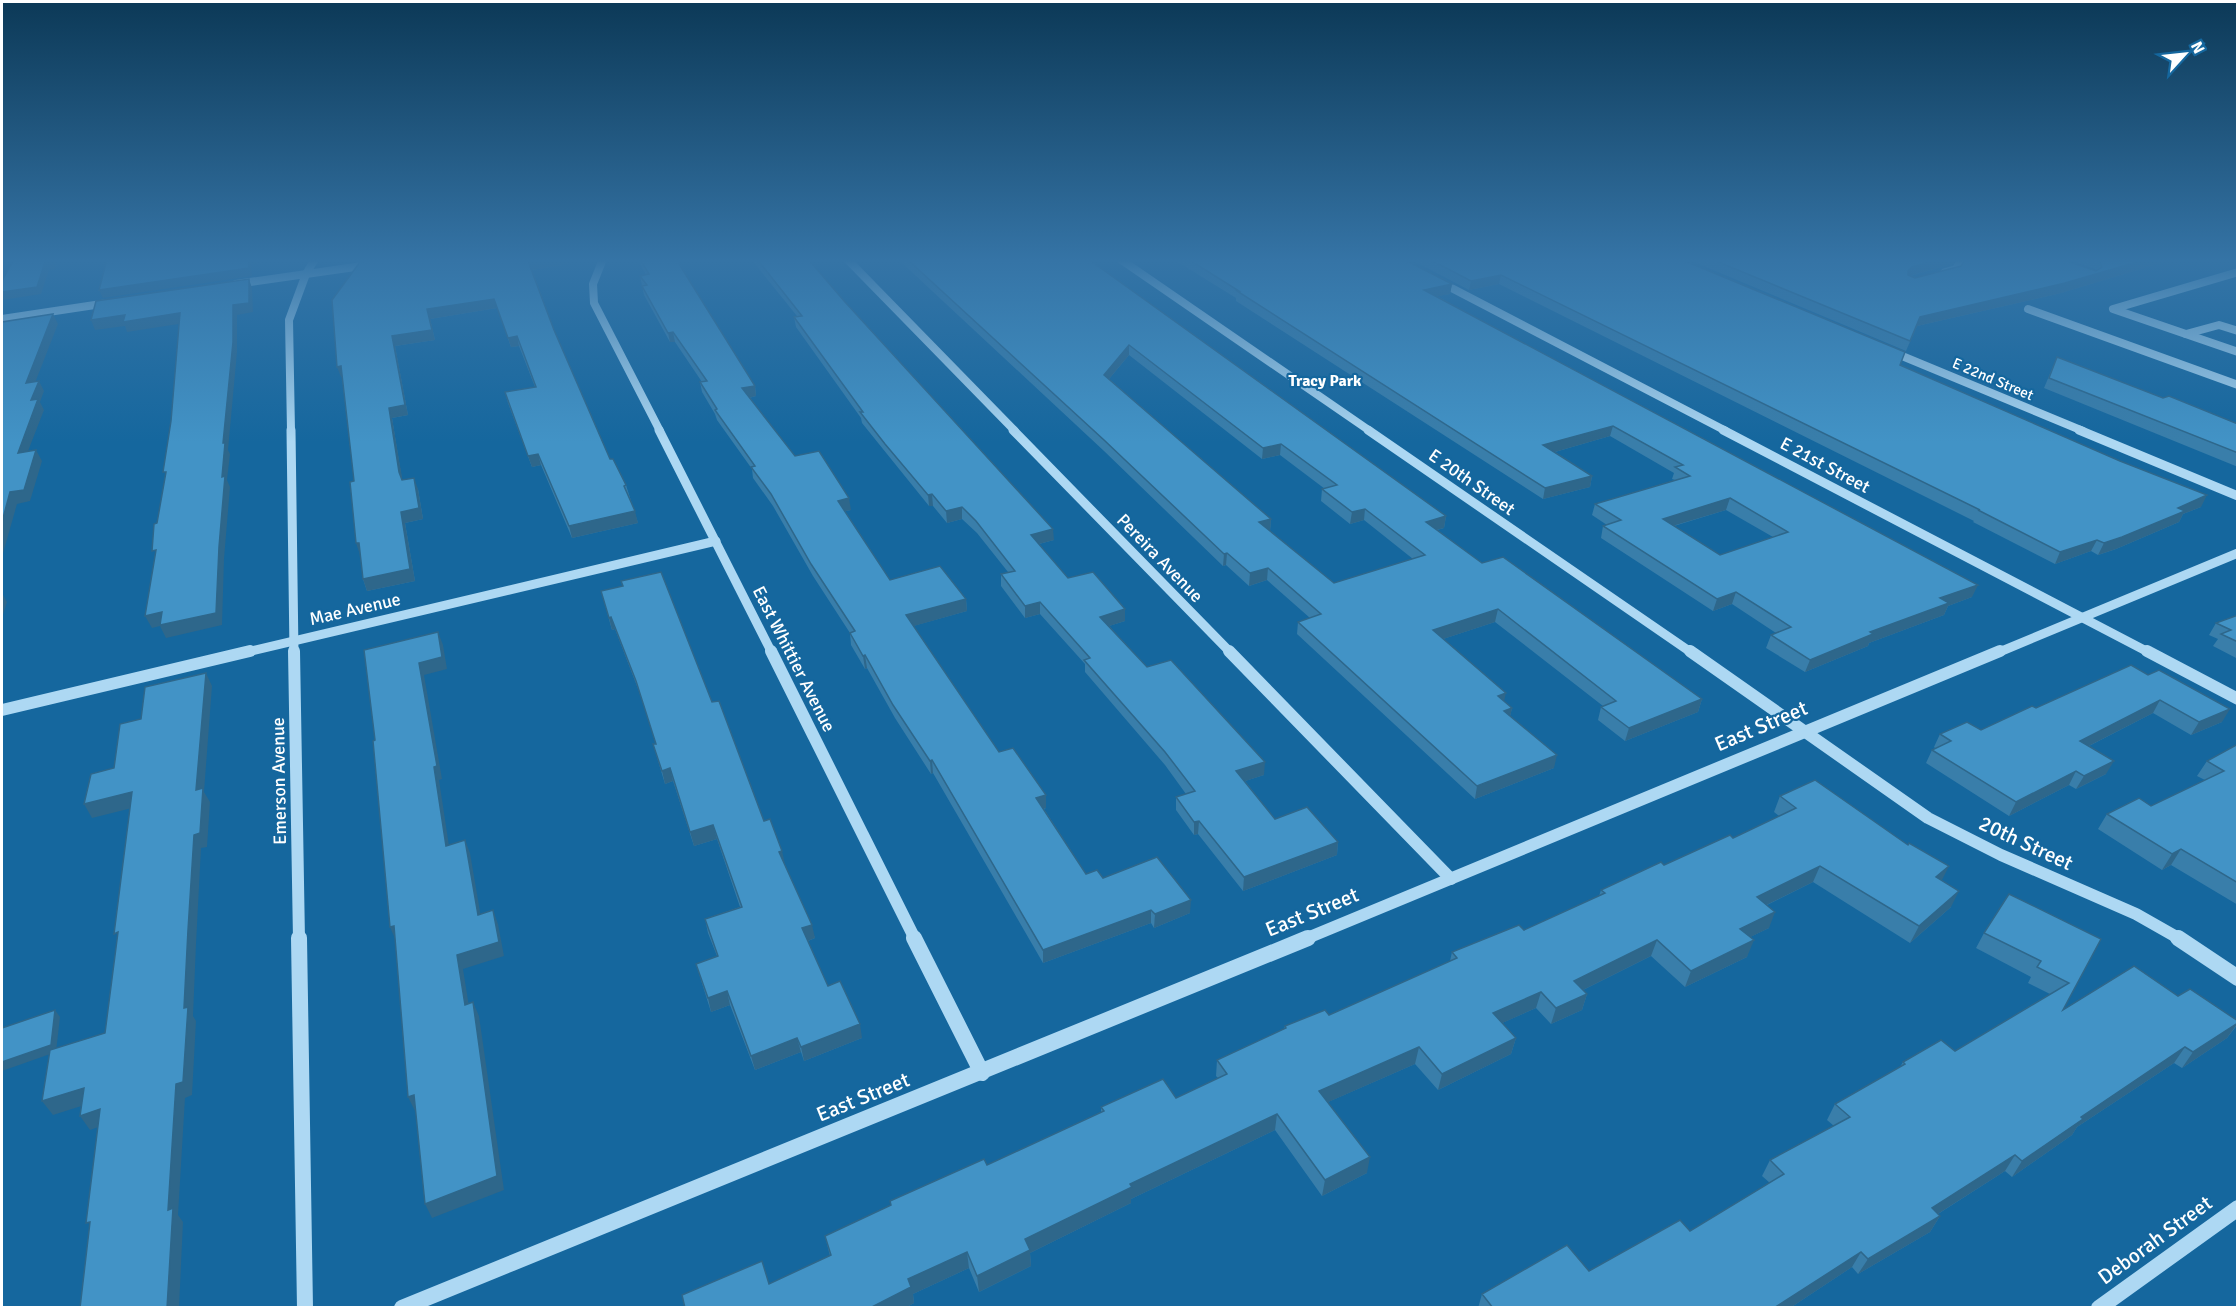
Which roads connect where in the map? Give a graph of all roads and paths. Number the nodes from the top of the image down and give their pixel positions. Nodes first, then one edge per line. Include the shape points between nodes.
1 (289, 320) edge
2 (603, 320) edge
3 (907, 320) edge
4 (1209, 320) edge
5 (1513, 320) edge
6 (2059, 320) edge
7 (2145, 320) edge
8 (2238, 331) edge
9 (2185, 334) junction
10 (1878, 346) edge
11 (2238, 352) edge
12 (2238, 385) edge
13 (2238, 496) edge
14 (716, 541) junction
15 (2238, 553) edge
16 (2082, 618) junction
17 (295, 640) junction
18 (2238, 699) edge
19 (2, 710) edge
20 (1806, 732) junction
21 (1451, 879) junction
22 (2238, 978) edge
23 (982, 1073) junction
24 (2238, 1208) edge
25 (305, 1308) edge
26 (402, 1308) edge
27 (2099, 1308) edge

1 - 17 street, Emerson Avenue
2 - 14 street, East Whittier Avenue
3 - 21 street, Pereira Avenue
4 - 20 street, E 20th Street
5 - 16 street, E 21st Street
6 - 12 street
7 - 9 street
8 - 9 street via 2219,325
9 - 11 street
10 - 13 street, E 22nd Street
14 - 17 street, Mae Avenue
14 - 23 street, East Whittier Avenue
15 - 16 street, East Street
16 - 18 street, E 21st Street
16 - 20 street, East Street
17 - 19 street, Mae Avenue
17 - 25 street, Emerson Avenue
20 - 21 street, East Street
20 - 22 street, 20th Street via 1928,818 2001,855 2136,914
21 - 23 street, East Street
23 - 26 street, East Street
24 - 27 street, Deborah Street

